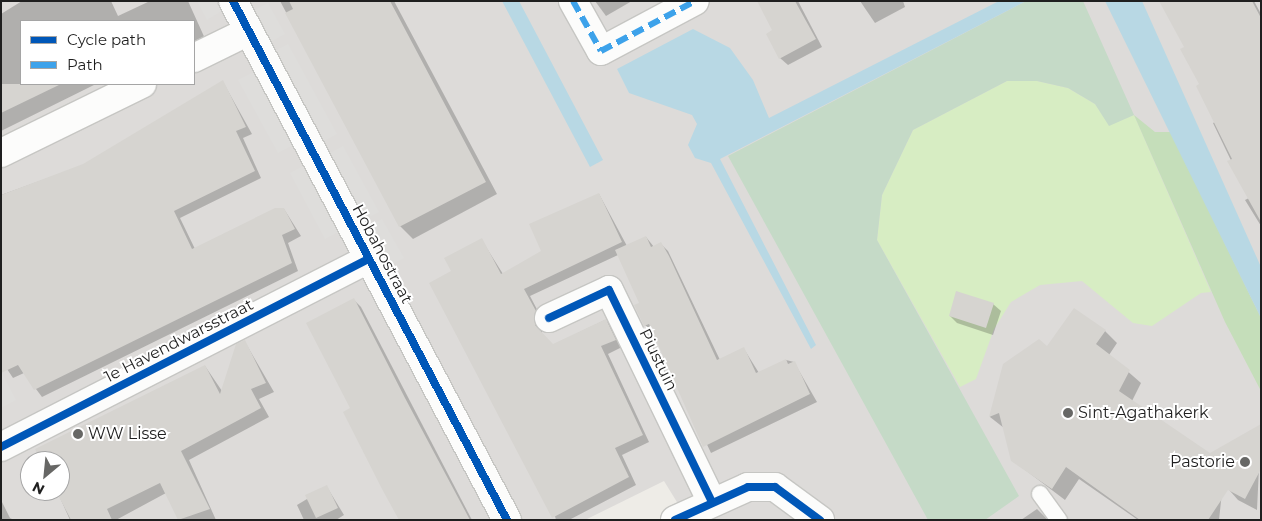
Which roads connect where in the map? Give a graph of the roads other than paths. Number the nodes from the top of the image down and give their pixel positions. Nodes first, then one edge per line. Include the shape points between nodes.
1 (233, 1) edge
2 (573, 1) edge
3 (695, 1) edge
4 (249, 30) junction
5 (195, 57) edge
6 (140, 85) edge
7 (1, 153) edge
8 (369, 260) junction
9 (549, 318) dead end
10 (1, 447) edge
11 (1040, 494) dead end
12 (712, 502) junction
13 (507, 520) edge
14 (675, 520) edge
15 (820, 520) edge
16 (1059, 520) edge

1 - 4 street, Hobahostraat
2 - 3 street via 601,51
4 - 5 street
4 - 8 street, Hobahostraat
6 - 7 street
8 - 10 street, 1e Havendwarsstraat
8 - 13 street, Hobahostraat
9 - 12 street, Piustuin via 609,290
11 - 16 lane
12 - 14 street
12 - 15 street via 748,487 775,487

